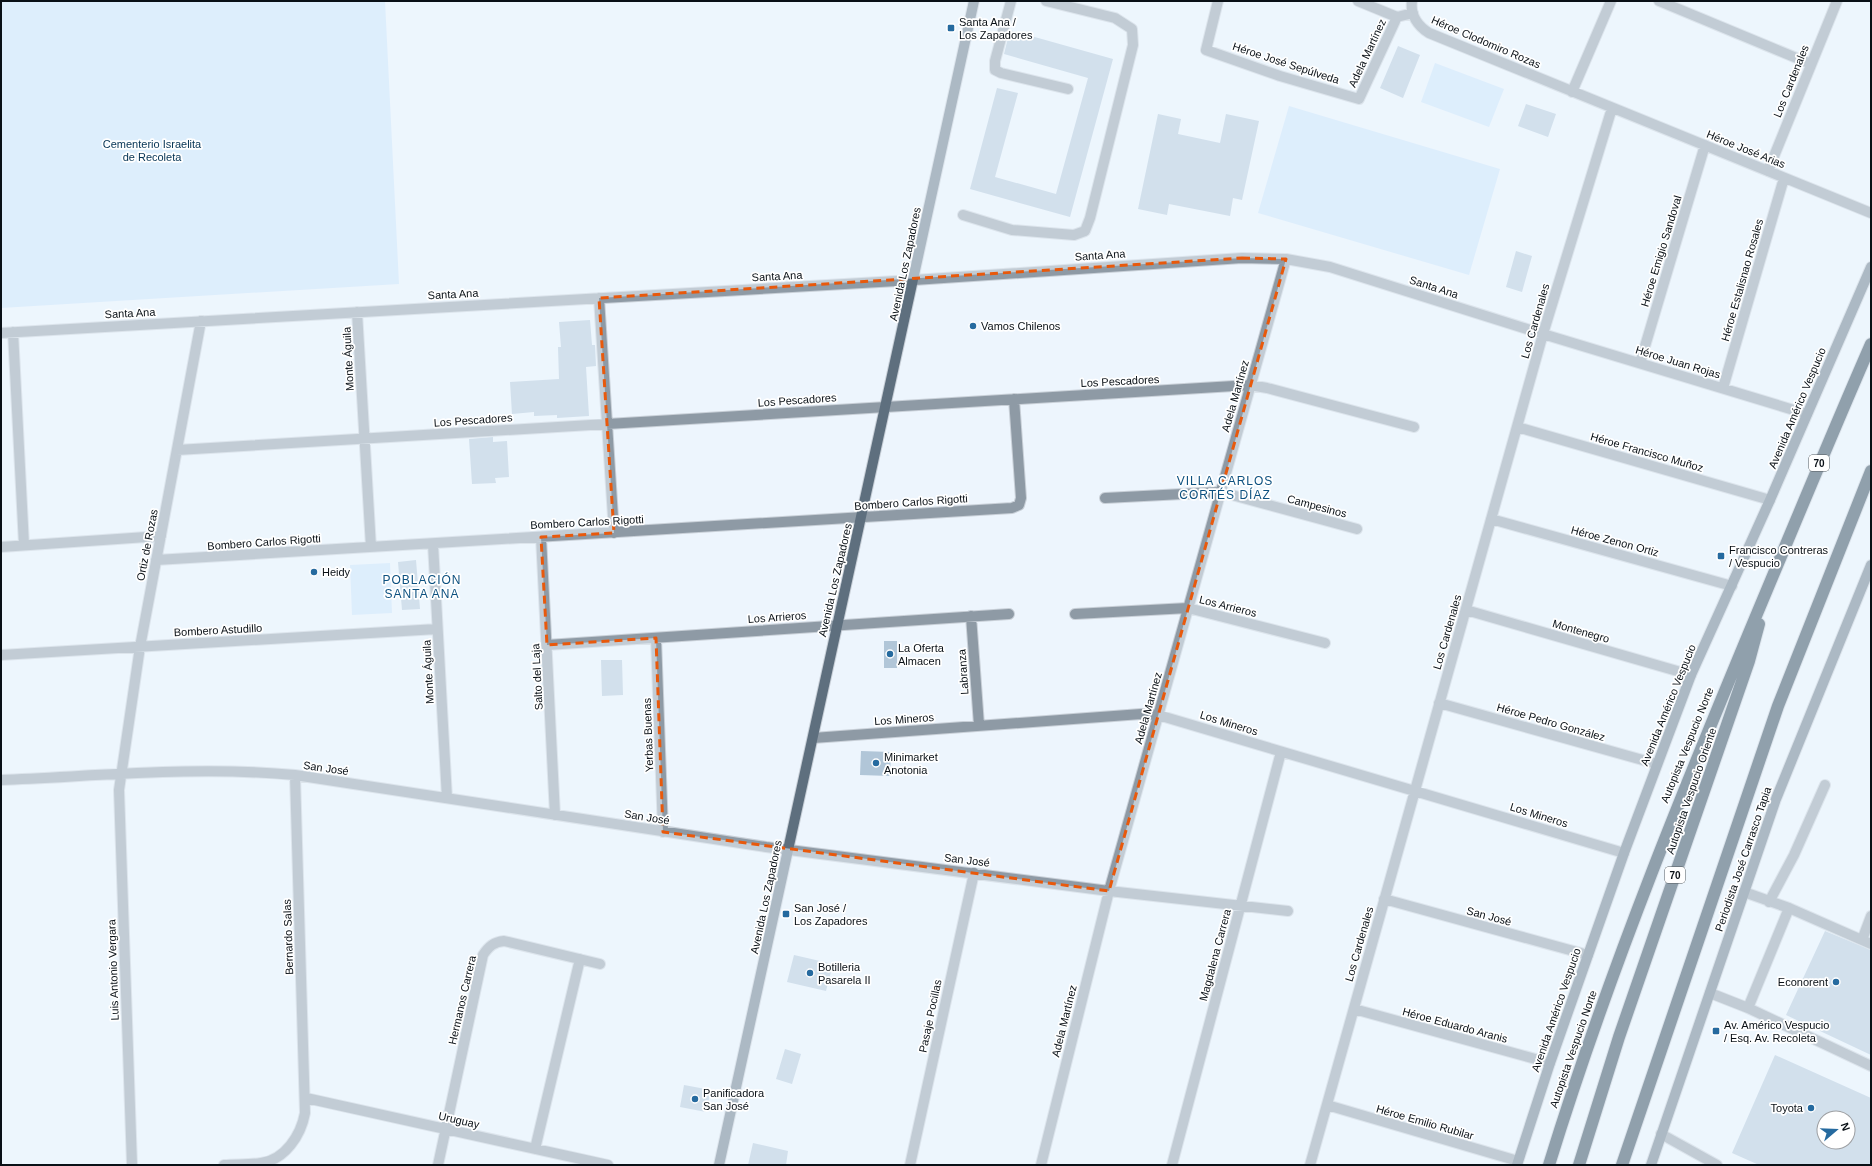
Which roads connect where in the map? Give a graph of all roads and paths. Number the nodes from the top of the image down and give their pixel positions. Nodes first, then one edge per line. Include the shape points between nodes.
1 (974, 1) edge
2 (1011, 1) edge
3 (1046, 1) edge
4 (1218, 1) edge
5 (1358, 1) edge
6 (1412, 1) edge
7 (1610, 1) edge
8 (1659, 1) edge
9 (1837, 1) edge
10 (1412, 13) junction
11 (1396, 17) junction
12 (1811, 64) junction
13 (1068, 90) dead end
14 (1572, 92) junction
15 (1359, 99) joint
16 (1612, 108) junction
17 (1705, 146) junction
18 (1768, 171) junction
19 (1784, 178) junction
20 (1871, 213) edge
21 (963, 215) dead end
22 (1286, 259) junction
23 (1871, 267) edge
24 (914, 280) junction
25 (599, 298) junction
26 (357, 312) junction
27 (201, 321) junction
28 (13, 332) junction
29 (1, 333) edge
30 (1543, 334) junction
31 (1871, 344) edge
32 (1640, 363) junction
33 (1250, 385) junction
34 (1723, 388) junction
35 (1014, 399) junction
36 (886, 406) junction
37 (1807, 414) junction
38 (607, 424) junction
39 (1517, 426) junction
40 (1414, 427) dead end
41 (365, 439) junction
42 (177, 450) junction
43 (1871, 471) edge
44 (1221, 492) junction
45 (1105, 498) dead end
46 (1770, 500) junction
47 (861, 518) junction
48 (1491, 519) junction
49 (1357, 529) dead end
50 (614, 532) junction
51 (161, 536) junction
52 (541, 537) junction
53 (433, 544) junction
54 (24, 545) junction
55 (1, 547) edge
56 (371, 547) junction
57 (156, 560) junction
58 (1871, 565) edge
59 (1868, 579) edge
60 (1770, 584) junction
61 (1732, 586) junction
62 (1188, 608) junction
63 (1466, 610) junction
64 (1009, 614) dead end
65 (1075, 614) dead end
66 (971, 616) junction
67 (836, 625) junction
68 (437, 629) junction
69 (656, 638) junction
70 (1325, 643) dead end
71 (547, 645) junction
72 (140, 647) junction
73 (1, 655) edge
74 (1691, 675) junction
75 (1439, 703) junction
76 (1158, 715) junction
77 (979, 725) junction
78 (813, 738) junction
79 (1281, 752) junction
80 (1657, 764) junction
81 (120, 775) junction
82 (295, 775) junction
83 (1, 780) edge
84 (1825, 785) dead end
85 (1415, 790) junction
86 (447, 798) junction
87 (555, 815) junction
88 (663, 832) junction
89 (788, 850) junction
90 (1624, 853) junction
91 (974, 873) junction
92 (1109, 891) junction
93 (1744, 892) junction
94 (1384, 899) junction
95 (1769, 902) junction
96 (1241, 906) junction
97 (1789, 908) junction
98 (1288, 911) dead end
99 (1871, 916) edge
100 (1866, 942) edge
101 (1588, 955) junction
102 (580, 959) junction
103 (600, 964) dead end
104 (1710, 993) junction
105 (1748, 1008) junction
106 (1354, 1009) junction
107 (1550, 1063) junction
108 (1871, 1066) edge
109 (306, 1098) junction
110 (1327, 1105) junction
111 (446, 1129) junction
112 (1661, 1134) junction
113 (535, 1149) junction
114 (1517, 1163) edge
115 (132, 1165) edge
116 (224, 1165) edge
117 (438, 1165) edge
118 (608, 1165) edge
119 (719, 1165) edge
120 (910, 1165) edge
121 (1041, 1165) edge
122 (1172, 1165) edge
123 (1310, 1165) edge
124 (1549, 1165) edge
125 (1579, 1165) edge
126 (1622, 1165) edge
127 (1651, 1165) edge
128 (1717, 1165) edge

1 - 24 main road, Avenida Los Zapadores
2 - 13 street via 995,61 995,70
3 - 21 street via 1115,18 1132,29 1134,44 1085,231 1074,236 1012,230
4 - 15 street, Héroe José Sepúlveda via 1206,50 1280,76
5 - 11 street
6 - 10 street
7 - 14 street
8 - 12 street
9 - 12 street, Los Cardenales
10 - 11 street
10 - 14 street, Héroe Clodomiro Rozas via 1418,25 1429,33
11 - 15 street, Adela Martínez
12 - 18 street, Los Cardenales
14 - 16 street, Héroe Clodomiro Rozas
16 - 17 street, Héroe José Arias
16 - 30 street, Los Cardenales
17 - 18 street, Héroe José Arias
17 - 32 street, Héroe Emigio Sandoval
18 - 19 street, Héroe José Arias
19 - 20 street, Héroe José Arias
19 - 34 street, Héroe Estalisnao Rosales
22 - 24 street, Santa Ana via 1235,258
22 - 30 street, Santa Ana via 1330,267
22 - 33 street, Adela Martínez
23 - 37 main road, Avenida Américo Vespucio
24 - 25 street, Santa Ana
24 - 36 main road, Avenida Los Zapadores
25 - 26 street, Santa Ana
25 - 38 street
26 - 27 street, Santa Ana
26 - 41 street, Monte Águila
27 - 28 street, Santa Ana
27 - 42 street, Ortiz de Rozas
28 - 29 street, Santa Ana
28 - 54 street
30 - 32 street, Héroe Juan Rojas
30 - 39 street, Los Cardenales
31 - 60 highway, Autopista Vespucio Norte / 70
32 - 34 street, Héroe Juan Rojas
33 - 35 street, Los Pescadores
33 - 40 street, Los Pescadores
33 - 44 street, Adela Martínez
34 - 37 street, Héroe Juan Rojas
35 - 36 street, Los Pescadores
35 - 47 street, Bombero Carlos Rigotti via 1021,498 1019,505 1012,508
36 - 38 street, Los Pescadores
36 - 47 main road, Avenida Los Zapadores
37 - 46 main road, Avenida Américo Vespucio
38 - 41 street, Los Pescadores
38 - 50 street
39 - 46 street, Héroe Francisco Muñoz
39 - 48 street, Los Cardenales
41 - 42 street, Los Pescadores
41 - 56 street, Monte Águila
42 - 51 street, Ortiz de Rozas
43 - 126 highway via 1778,706
44 - 45 street, Campesinos
44 - 49 street, Campesinos
44 - 62 street, Adela Martínez
46 - 61 main road, Avenida Américo Vespucio
47 - 50 street, Bombero Carlos Rigotti
47 - 67 main road, Avenida Los Zapadores
48 - 61 street, Héroe Zenon Ortiz
48 - 63 street, Los Cardenales
50 - 52 street, Bombero Carlos Rigotti
51 - 54 street
51 - 57 street, Ortiz de Rozas
52 - 53 street, Bombero Carlos Rigotti
52 - 71 street, Salto del Laja
53 - 56 street, Bombero Carlos Rigotti
53 - 68 street, Monte Águila
54 - 55 street
56 - 57 street, Bombero Carlos Rigotti
57 - 72 street, Ortiz de Rozas
58 - 59 main road, Periodista José Carrasco Tapia
59 - 93 main road, Periodista José Carrasco Tapia via 1784,778
60 - 124 highway, Autopista Vespucio Norte via 1669,826 1597,1018
60 - 125 highway, Autopista Vespucio Oriente / 70 via 1749,661 1622,1030
61 - 74 main road, Avenida Américo Vespucio
62 - 65 street, Los Arrieros
62 - 70 street, Los Arrieros
62 - 76 street, Adela Martínez
63 - 74 street, Montenegro
63 - 75 street, Los Cardenales
64 - 66 street, Los Arrieros
66 - 67 street, Los Arrieros
66 - 77 street, Labranza
67 - 69 street, Los Arrieros
67 - 78 main road, Avenida Los Zapadores
68 - 72 street, Bombero Astudillo
68 - 86 street, Monte Águila
69 - 71 street, Los Arrieros
69 - 88 street, Yerbas Buenas
71 - 87 street, Salto del Laja
72 - 73 street, Bombero Astudillo
72 - 81 street, Ortiz de Rozas
74 - 80 main road, Avenida Américo Vespucio
75 - 80 street, Héroe Pedro González
75 - 85 street, Los Cardenales
76 - 77 street, Los Mineros
76 - 79 street, Los Mineros
76 - 92 street, Adela Martínez
77 - 78 street, Los Mineros
78 - 89 main road, Avenida Los Zapadores
79 - 85 street, Los Mineros
79 - 96 street, Magdalena Carrera
80 - 90 main road, Avenida Américo Vespucio
81 - 82 street, San José via 243,772
81 - 83 street, San José
81 - 115 street, Luis Antonio Vergara
82 - 86 street, San José
82 - 109 street, Bernardo Salas
84 - 95 street via 1794,855
85 - 90 street, Los Mineros
85 - 94 street, Los Cardenales
86 - 87 street, San José
87 - 88 street, San José
88 - 89 street, San José
89 - 91 street, San José
89 - 119 main road, Avenida Los Zapadores
90 - 101 main road, Avenida Américo Vespucio
91 - 92 street, San José
91 - 120 street, Pasaje Pocillas
92 - 96 street, San José
92 - 121 street, Adela Martínez
93 - 95 street
93 - 104 main road, Periodista José Carrasco Tapia
94 - 101 street, San José
94 - 106 street, Los Cardenales
95 - 97 street
96 - 98 street, San José
96 - 122 street, Magdalena Carrera
97 - 100 street
97 - 105 street
99 - 100 street
101 - 107 main road, Avenida Américo Vespucio
102 - 103 street, Hermanos Carrera
102 - 111 street, Hermanos Carrera via 504,941 487,949 483,955
102 - 113 street
104 - 105 street
104 - 112 main road, Periodista José Carrasco Tapia
105 - 108 street
106 - 107 street, Héroe Eduardo Aranis
106 - 110 street, Los Cardenales
107 - 114 main road, Avenida Américo Vespucio
109 - 111 street, Uruguay
109 - 116 street, Bernardo Salas via 301,1128 292,1144 281,1154 262,1163
110 - 114 street, Héroe Emilio Rubilar
110 - 123 street, Los Cardenales
111 - 113 street, Uruguay
111 - 117 street
112 - 127 main road, Periodista José Carrasco Tapia
112 - 128 street
113 - 118 street, Uruguay

